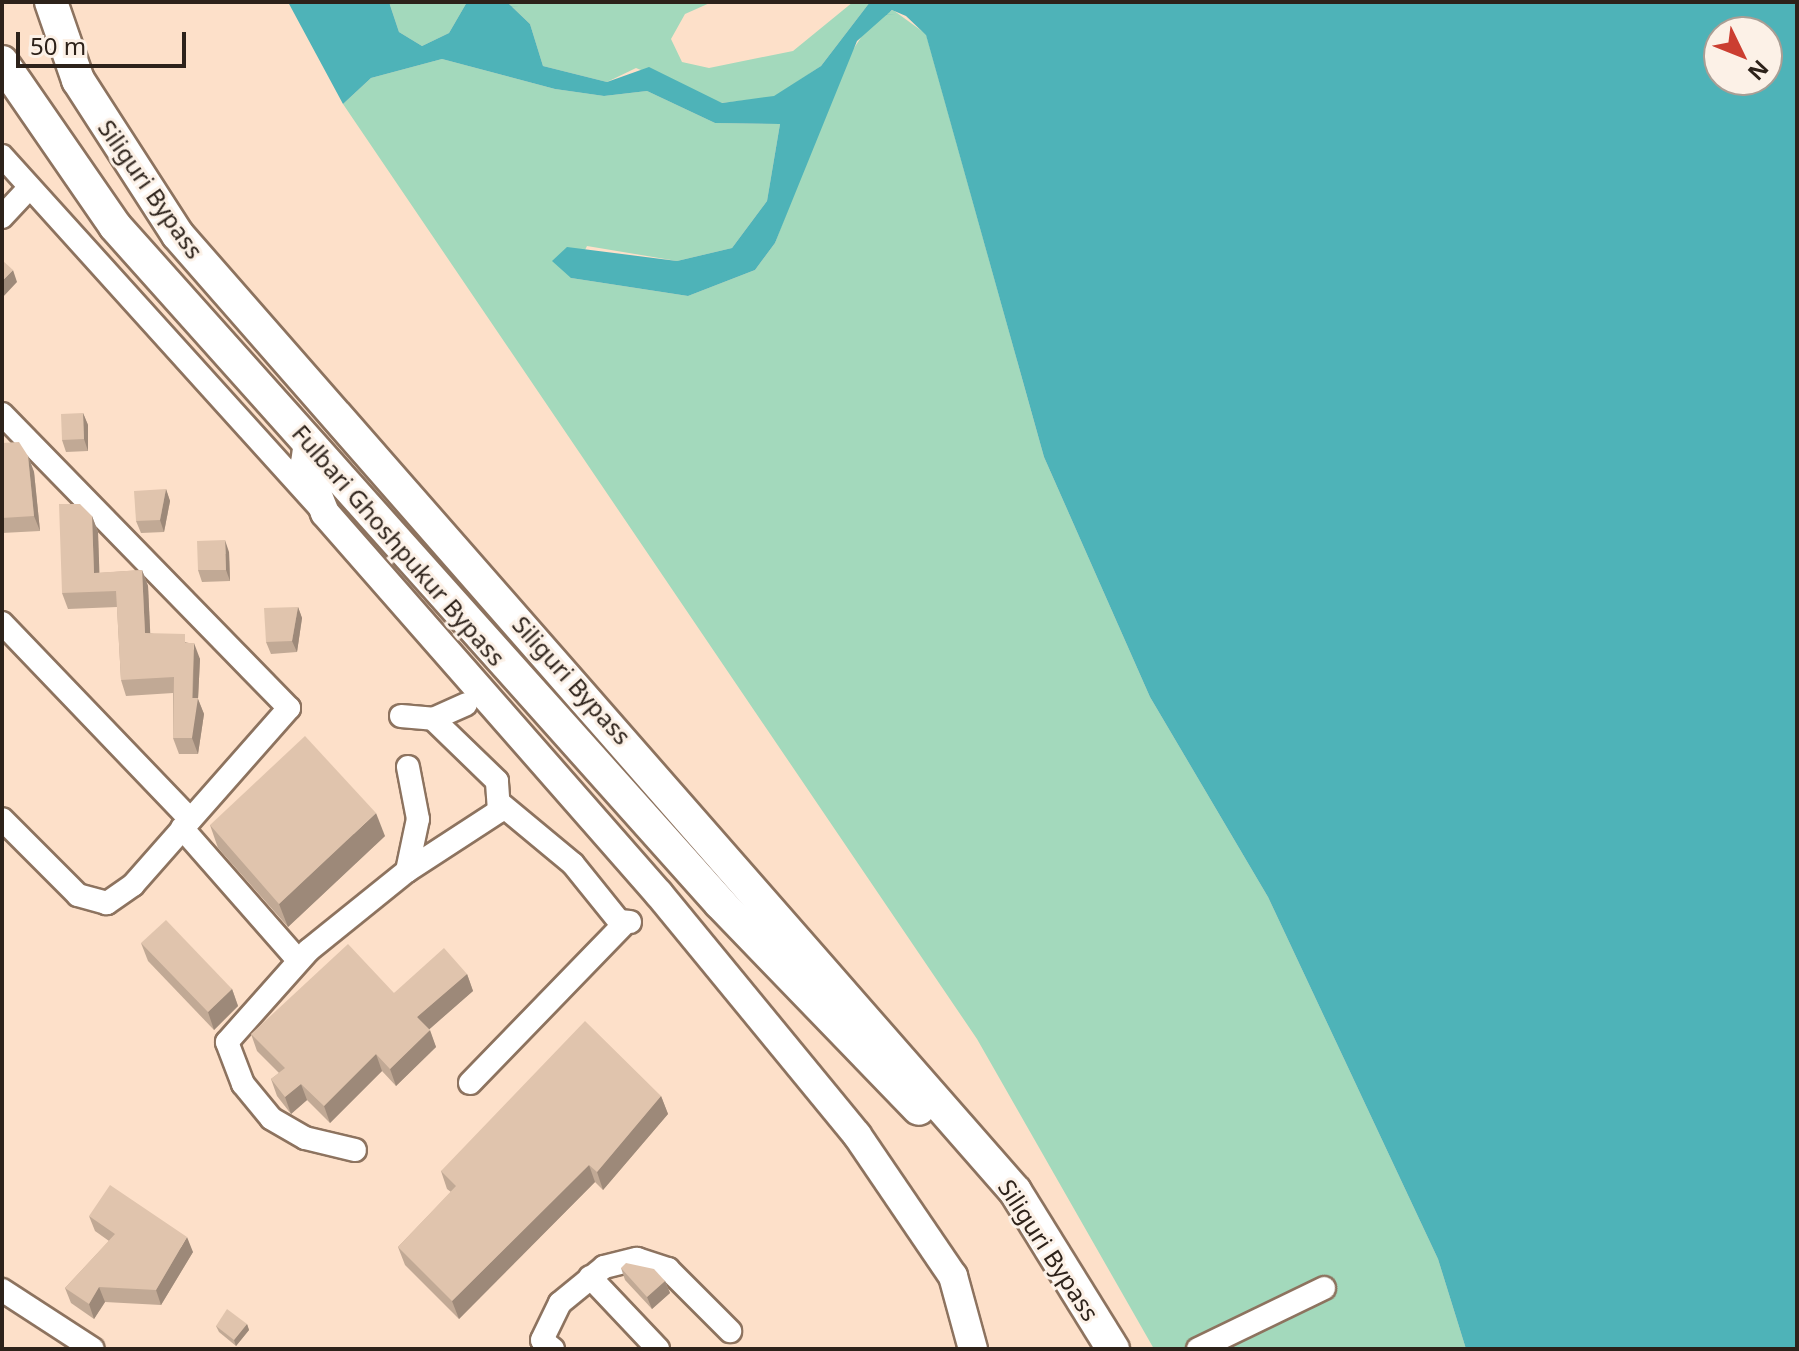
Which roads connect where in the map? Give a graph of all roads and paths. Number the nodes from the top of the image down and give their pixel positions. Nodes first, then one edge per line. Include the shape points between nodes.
1 (51, 2) edge
2 (2, 62) edge
3 (2, 156) edge
4 (28, 189) junction
5 (2, 217) edge
6 (2, 414) edge
7 (308, 442) junction
8 (325, 513) junction
9 (2, 623) edge
10 (466, 704) dead end
11 (401, 716) dead end
12 (433, 719) junction
13 (408, 767) dead end
14 (502, 805) junction
15 (2, 819) edge
16 (186, 824) junction
17 (407, 871) junction
18 (298, 960) junction
19 (470, 1083) dead end
20 (355, 1150) dead end
21 (590, 1277) junction
22 (1324, 1288) dead end
23 (2, 1290) edge
24 (1094, 1321) junction
25 (730, 1331) dead end
26 (540, 1346) edge
27 (93, 1349) edge
28 (658, 1349) edge
29 (973, 1349) edge
30 (1113, 1349) edge
31 (1198, 1349) edge

1 - 24 highway, Siliguri Bypass via 78,80 178,235 1015,1191
2 - 7 highway, Fulbari Ghoshpukur Bypass via 115,226
3 - 4 street
4 - 5 street
4 - 8 street
6 - 16 street via 289,708
7 - 8 main road via 305,463
7 - 24 highway, Fulbari Ghoshpukur Bypass via 818,1010 954,1142
8 - 29 main road via 611,838 857,1135 953,1276
9 - 16 street
10 - 12 street
11 - 12 street
12 - 14 street via 497,781
13 - 17 street via 418,819
14 - 17 street
14 - 19 street via 573,864 627,923
15 - 16 street via 92,903 123,895
16 - 18 street
17 - 18 street
18 - 20 street via 232,1030 228,1049 243,1084 271,1118 305,1138
21 - 25 street via 619,1262 651,1260 683,1280
21 - 26 street via 553,1311
21 - 28 street
22 - 31 street
23 - 27 street
24 - 30 highway, Siliguri Bypass

